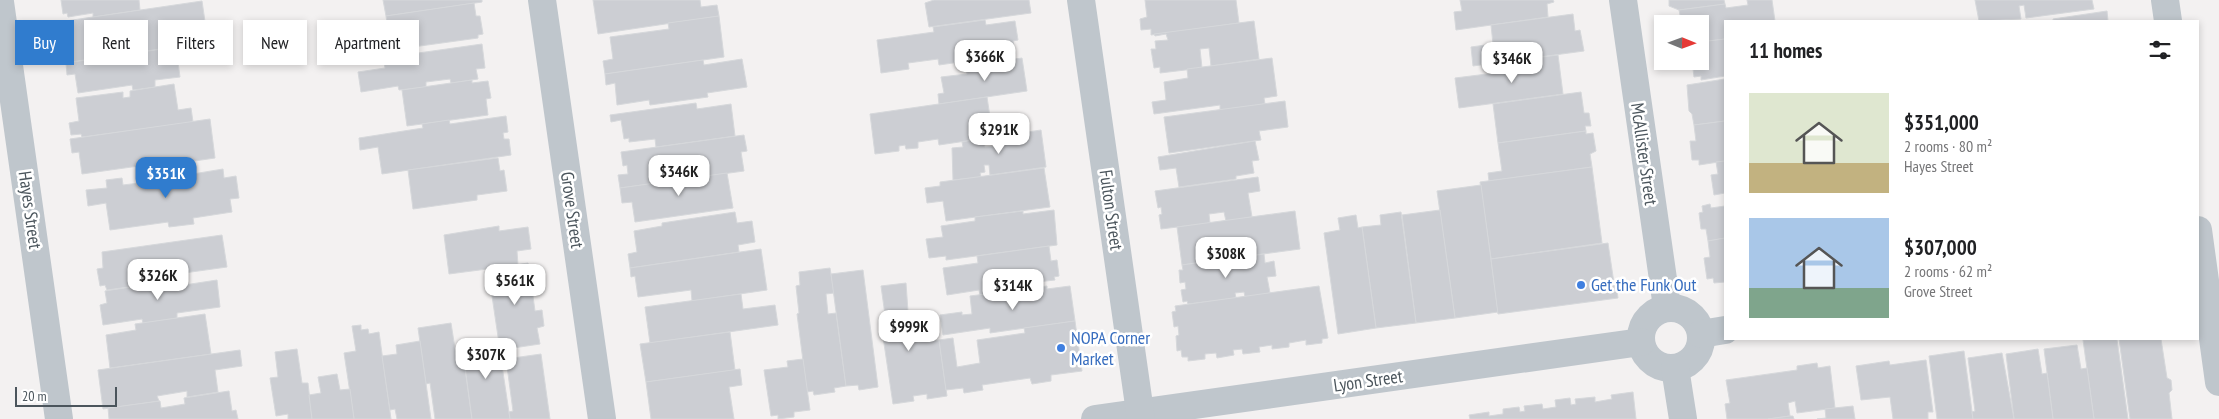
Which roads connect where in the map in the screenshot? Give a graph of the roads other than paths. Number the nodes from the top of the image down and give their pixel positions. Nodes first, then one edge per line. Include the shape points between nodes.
1 (542, 0) edge
2 (1081, 0) edge
3 (1622, 0) edge
4 (2165, 0) edge
5 (0, 2) edge
6 (2168, 20) edge
7 (2199, 234) edge
8 (2206, 262) edge
9 (1666, 307) junction
10 (1713, 332) edge
11 (1641, 342) junction
12 (1675, 368) junction
13 (2219, 382) edge
14 (1141, 416) edge
15 (59, 419) edge
16 (602, 419) edge
17 (1095, 419) edge
18 (1683, 419) edge

1 - 16 street, Grove Street
2 - 14 street, Fulton Street
3 - 9 street, McAllister Street
4 - 6 street
5 - 15 street, Hayes Street
7 - 8 street
8 - 13 street
9 - 10 street via 1675,307 1690,314
9 - 11 street via 1647,320
10 - 12 street via 1695,356
11 - 12 street via 1653,362
11 - 14 street, Lyon Street
12 - 18 street
14 - 17 street, Lyon Street

